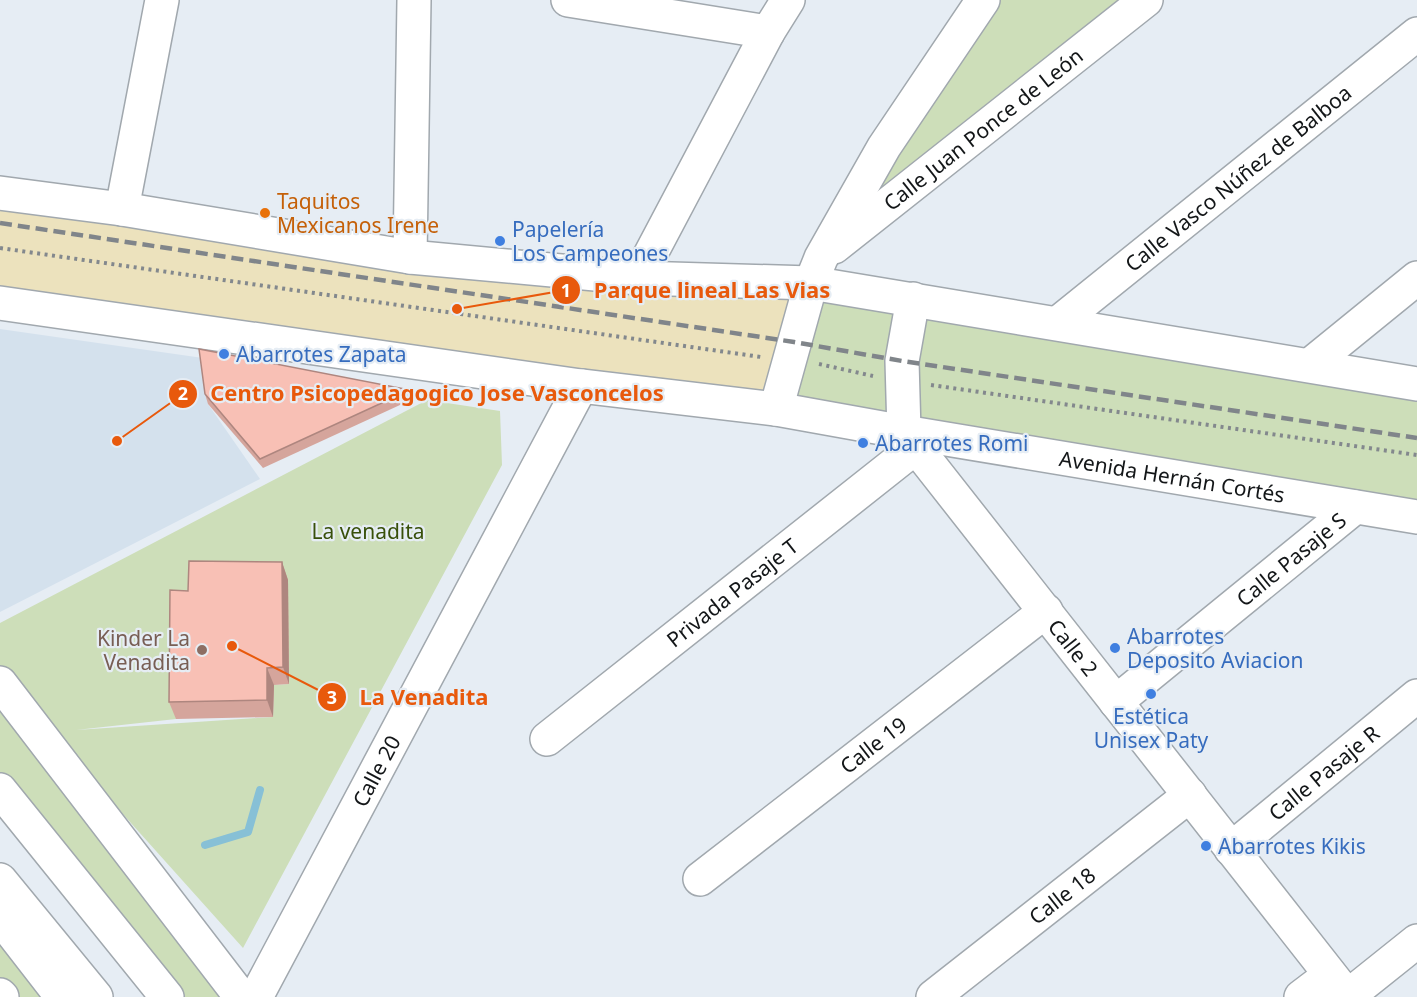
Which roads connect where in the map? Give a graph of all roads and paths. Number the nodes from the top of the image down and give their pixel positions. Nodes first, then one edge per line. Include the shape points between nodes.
1 (162, 0) edge
2 (414, 0) edge
3 (568, 0) edge
4 (788, 0) edge
5 (983, 0) edge
6 (1146, 0) edge
7 (768, 32) junction
8 (1417, 34) edge
9 (0, 193) edge
10 (122, 209) junction
11 (0, 248) edge
12 (410, 257) junction
13 (816, 270) junction
14 (638, 278) junction
15 (1417, 278) edge
16 (913, 299) junction
17 (0, 303) edge
18 (1058, 323) junction
19 (789, 360) junction
20 (1310, 365) junction
21 (903, 381) junction
22 (1417, 384) edge
23 (581, 386) junction
24 (776, 409) junction
25 (910, 440) junction
26 (1417, 455) edge
27 (1355, 507) junction
28 (1417, 517) edge
29 (1046, 611) junction
30 (0, 683) edge
31 (1417, 696) edge
32 (1116, 702) junction
33 (547, 739) dead end
34 (0, 789) edge
35 (1190, 795) junction
36 (1231, 849) junction
37 (699, 879) dead end
38 (0, 880) edge
39 (0, 917) edge
40 (1417, 941) edge
41 (1342, 990) edge
42 (62, 997) edge
43 (96, 997) edge
44 (167, 997) edge
45 (241, 997) edge
46 (256, 997) edge
47 (933, 997) edge
48 (1301, 997) edge

1 - 10 street
2 - 12 street
3 - 7 street
4 - 7 street
5 - 13 street via 884,147
6 - 13 street, Calle Juan Ponce de León
7 - 14 street
8 - 18 street, Calle Vasco Núñez de Balboa
9 - 10 street
10 - 12 street
11 - 19 path
12 - 14 street
13 - 14 street
13 - 16 street
13 - 19 street
15 - 20 street
16 - 18 street
16 - 21 street via 902,361
17 - 23 street, Avenida Hernán Cortés
18 - 20 street
19 - 21 path
19 - 24 street
20 - 22 street
21 - 25 street
21 - 26 path
23 - 24 street, Avenida Hernán Cortés
23 - 46 street, Calle 20
24 - 25 street, Avenida Hernán Cortés
25 - 27 street, Avenida Hernán Cortés
25 - 29 street, Calle 2
25 - 33 street, Privada Pasaje T
27 - 28 street, Avenida Hernán Cortés
27 - 32 street, Calle Pasaje S
29 - 32 street, Calle 2
29 - 37 street, Calle 19
30 - 45 street
31 - 36 street, Calle Pasaje R
32 - 35 street, Calle 2
34 - 44 street
35 - 36 street, Calle 2
35 - 47 street, Calle 18
36 - 41 street, Calle 2
38 - 43 street
39 - 42 street
40 - 41 street
41 - 48 street

